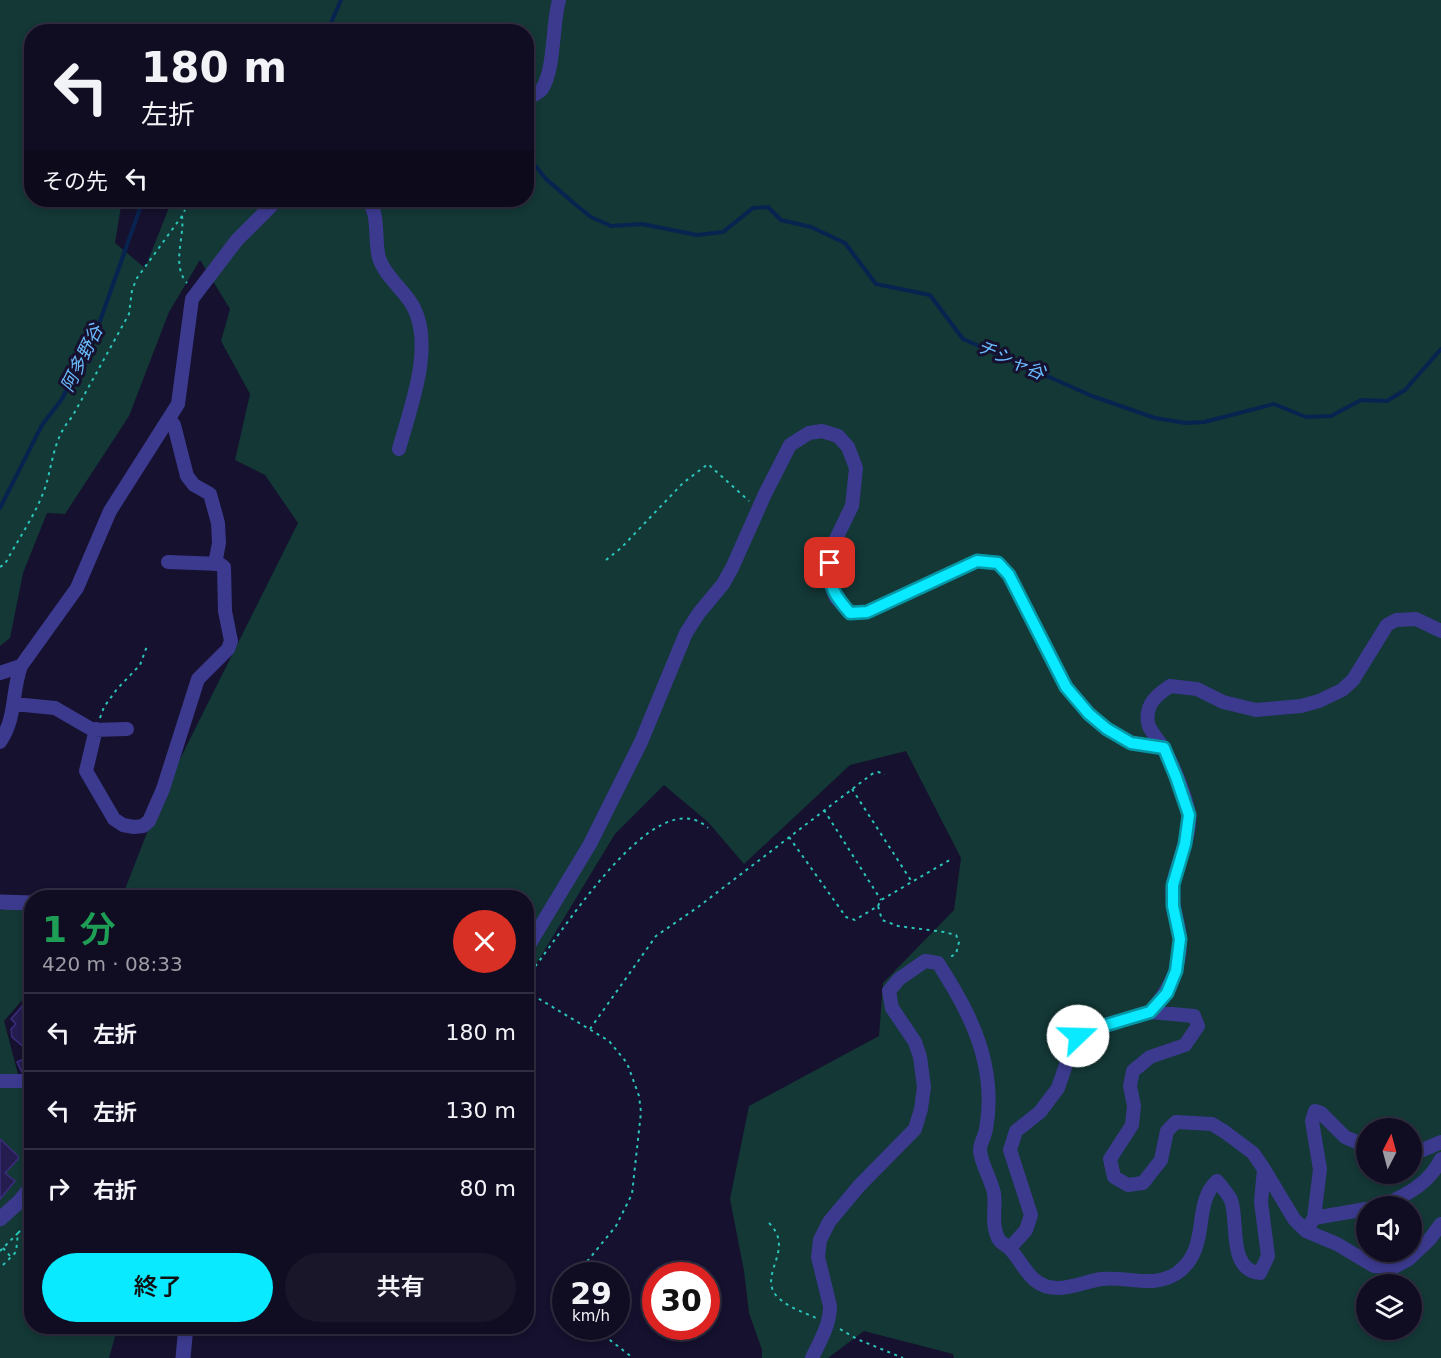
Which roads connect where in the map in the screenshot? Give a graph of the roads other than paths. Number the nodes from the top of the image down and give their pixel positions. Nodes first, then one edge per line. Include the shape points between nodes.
1 (559, 0) edge
2 (534, 95) edge
3 (270, 207) edge
4 (371, 207) edge
5 (169, 419) junction
6 (399, 449) dead end
7 (168, 562) dead end
8 (215, 564) junction
9 (1441, 631) edge
10 (21, 666) junction
11 (0, 674) edge
12 (14, 704) junction
13 (96, 729) junction
14 (127, 729) dead end
15 (0, 742) edge
16 (1164, 748) junction
17 (0, 902) edge
18 (24, 903) edge
19 (534, 937) edge
20 (1150, 1012) junction
21 (0, 1081) edge
22 (24, 1081) edge
23 (1356, 1142) edge
24 (1441, 1142) edge
25 (1422, 1150) edge
26 (1441, 1159) edge
27 (1264, 1169) junction
28 (24, 1196) edge
29 (1403, 1196) edge
30 (1356, 1211) edge
31 (1314, 1218) junction
32 (0, 1219) edge
33 (1441, 1224) edge
34 (1306, 1232) junction
35 (1010, 1248) junction
36 (185, 1334) edge
37 (183, 1358) edge
38 (812, 1358) edge

1 - 2 street via 549,73 542,91
3 - 5 street via 224,255 192,299 178,404
4 - 6 street via 380,260 414,308 419,330 420,371
5 - 8 street via 174,424 187,476 210,494 218,523
5 - 10 street via 110,511 77,588
7 - 8 street
8 - 13 street via 224,567 225,611 231,641 198,679 163,789 143,826 123,825 114,819 86,771
9 - 16 street via 1416,619 1396,620 1387,625 1370,655 1342,690 1301,706 1256,710 1223,702 1197,689 1170,686 1153,698 1148,723
10 - 11 street
10 - 12 street
12 - 13 street via 55,708
12 - 15 street via 9,728
13 - 14 street
16 - 19 street via 1131,743 1089,714 1066,687 1009,575 998,563 977,561 867,612 850,613 836,598 828,578 831,549 852,506 856,468 848,447 838,436 822,431 809,433 790,445 727,576 686,633 641,742 590,844
16 - 20 street via 1189,815 1173,885 1180,939 1176,971 1167,993
17 - 18 street
20 - 27 street via 1194,1016 1198,1026 1185,1045 1150,1057 1133,1071 1132,1125 1110,1159 1114,1177 1128,1185 1143,1183 1161,1160 1167,1131 1176,1122 1212,1125 1252,1153
20 - 35 street via 1078,1036 1058,1088 1040,1112 1016,1131 1010,1150 1031,1215 1026,1230
21 - 22 street
23 - 31 street via 1316,1111 1311,1121 1320,1168
24 - 25 street
26 - 29 street via 1435,1170
27 - 34 street
27 - 35 street via 1261,1202 1268,1256 1260,1273 1241,1261 1231,1201 1217,1181 1208,1190 1194,1256 1176,1273 1155,1282 1102,1279 1056,1288 1041,1284 1025,1271
28 - 32 street
30 - 31 street
31 - 34 street
33 - 34 street via 1409,1259 1394,1267 1374,1266 1337,1244
35 - 38 street via 998,1238 991,1180 980,1148 988,1117 986,1067 975,1032 952,985 938,963 925,961 889,991 892,1008 915,1042 920,1057 924,1087 921,1109 915,1129 859,1186 824,1230 818,1257 830,1314
36 - 37 street

